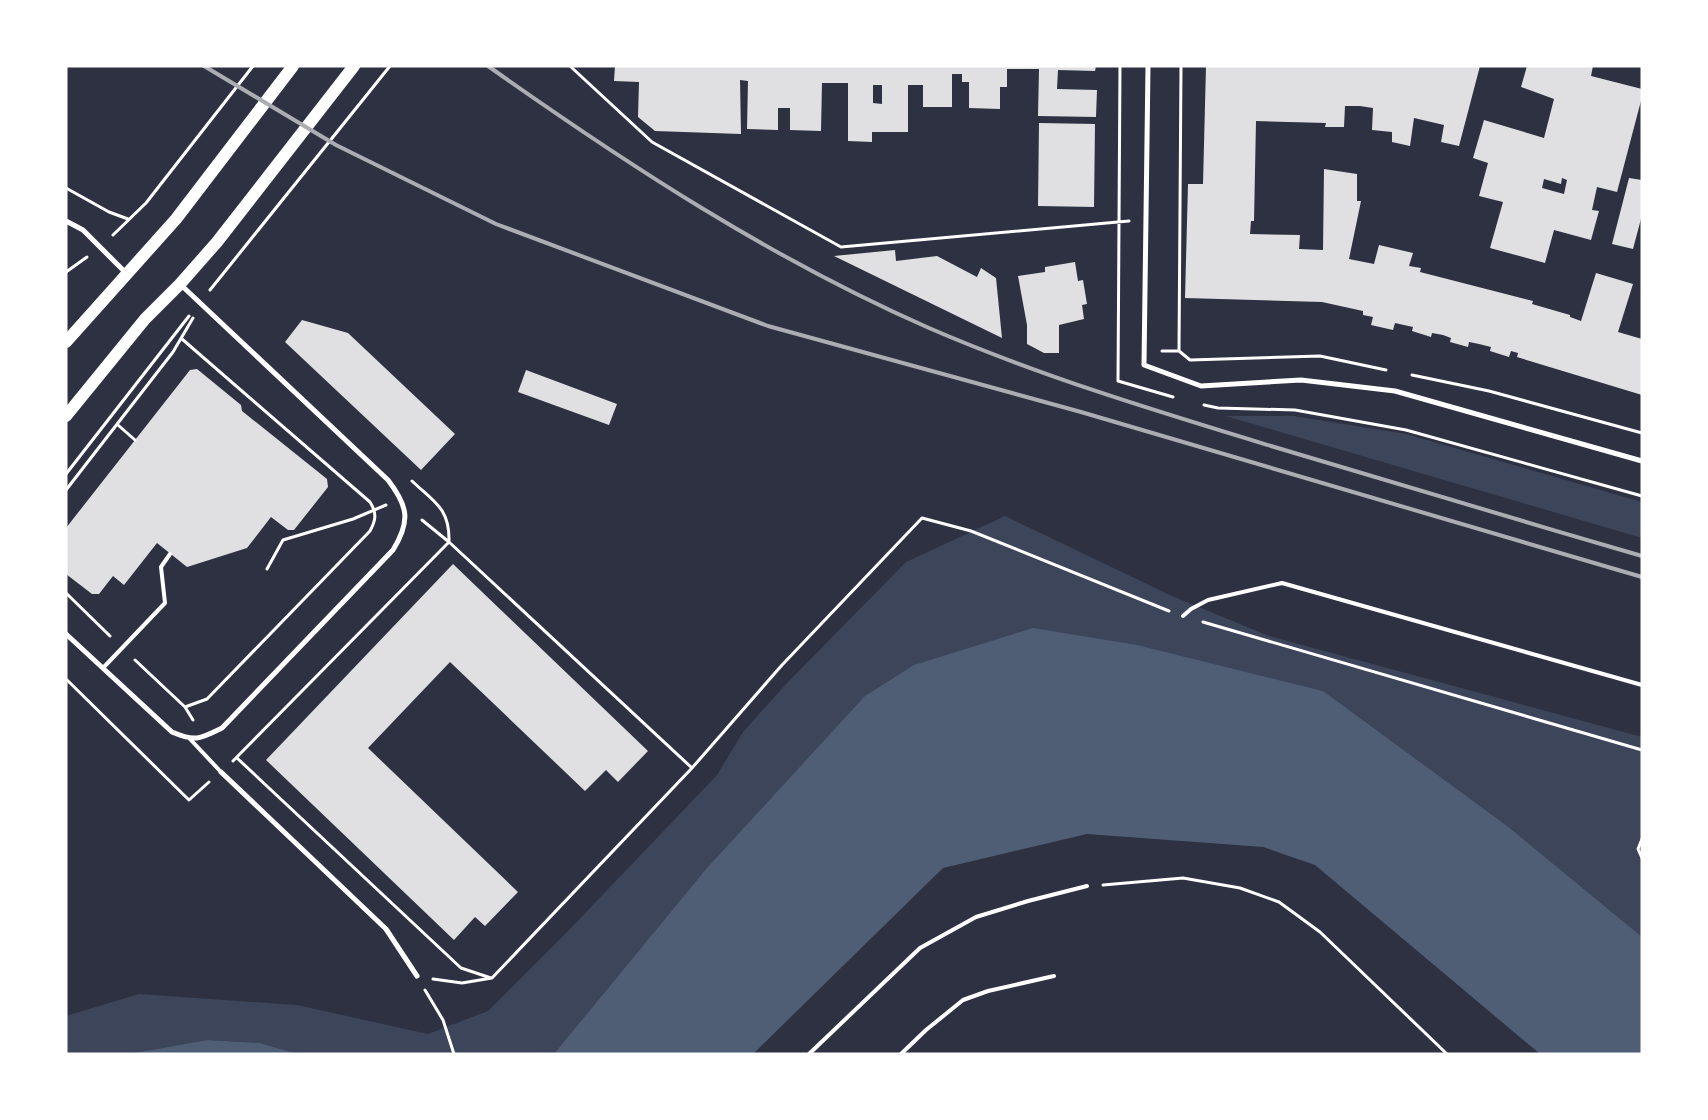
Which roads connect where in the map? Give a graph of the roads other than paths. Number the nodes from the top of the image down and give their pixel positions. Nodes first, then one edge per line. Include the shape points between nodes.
1 (293, 66) edge
2 (354, 66) edge
3 (1148, 66) edge
4 (66, 221) edge
5 (128, 275) junction
6 (180, 284) junction
7 (66, 342) edge
8 (66, 416) edge
9 (1642, 462) edge
10 (170, 554) dead end
11 (1183, 616) road end
12 (66, 634) edge
13 (103, 668) junction
14 (1642, 685) edge
15 (190, 740) junction
16 (221, 772) joint
17 (1087, 886) road end
18 (417, 976) road end
19 (1054, 976) dead end
20 (809, 1054) edge
21 (901, 1054) edge

1 - 5 main road via 176,219
2 - 6 main road via 217,242
3 - 9 street via 1144,365 1201,386 1301,380 1395,391
4 - 5 street via 89,236
5 - 7 main road
6 - 8 main road via 145,319
6 - 15 street via 388,480 405,506 401,537 393,550 222,728 203,738
10 - 13 lane via 161,567 165,603
11 - 14 lane via 1208,600 1282,584
12 - 13 street
13 - 15 street via 172,732
15 - 16 lane
16 - 18 street via 386,929
17 - 20 lane via 976,918 920,948
19 - 21 lane via 963,1000

